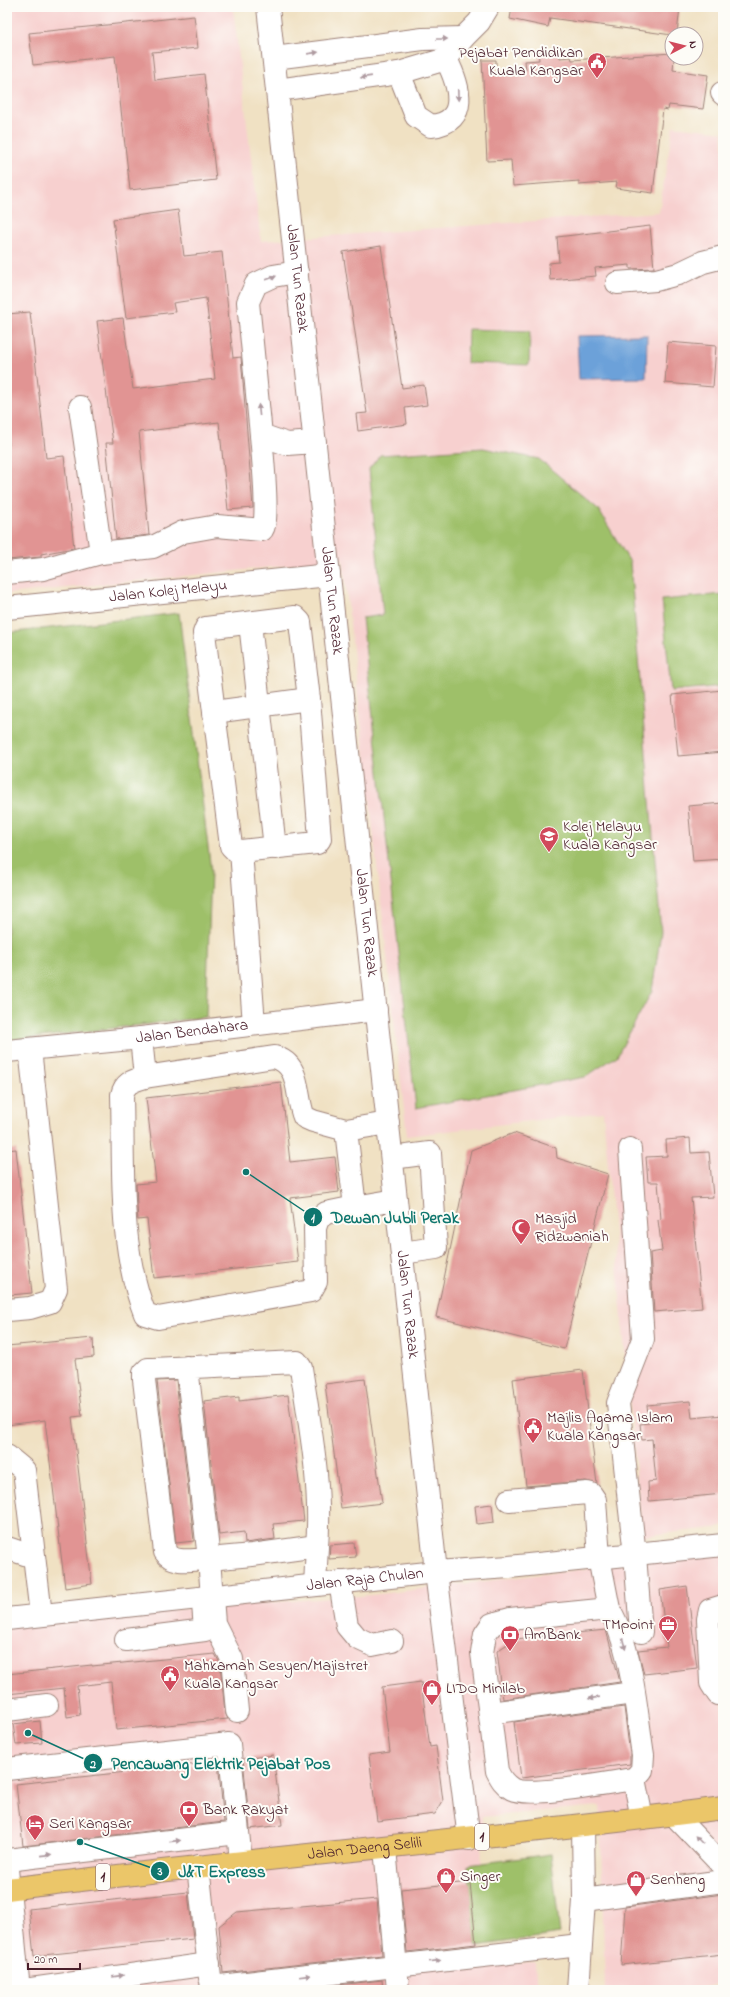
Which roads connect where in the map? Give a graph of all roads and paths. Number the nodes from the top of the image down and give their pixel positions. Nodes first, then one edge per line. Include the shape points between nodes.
1 (268, 7) edge
2 (488, 7) edge
3 (463, 38) junction
4 (274, 58) junction
5 (446, 59) junction
6 (399, 73) junction
7 (277, 90) junction
8 (723, 257) edge
9 (297, 272) junction
10 (617, 283) dead end
11 (80, 407) dead end
12 (261, 435) junction
13 (315, 442) junction
14 (101, 553) junction
15 (7, 573) edge
16 (329, 575) junction
17 (7, 608) edge
18 (250, 623) junction
19 (309, 699) junction
20 (259, 706) junction
21 (214, 712) junction
22 (275, 848) junction
23 (241, 851) junction
24 (376, 1010) junction
25 (254, 1024) junction
26 (140, 1038) junction
27 (30, 1049) junction
28 (7, 1051) edge
29 (145, 1077) junction
30 (388, 1123) junction
31 (346, 1130) junction
32 (630, 1149) dead end
33 (392, 1158) junction
34 (396, 1200) junction
35 (355, 1207) junction
36 (402, 1253) junction
37 (7, 1310) edge
38 (187, 1367) junction
39 (7, 1456) edge
40 (509, 1500) dead end
41 (723, 1545) edge
42 (317, 1546) junction
43 (7, 1548) edge
44 (635, 1555) junction
45 (34, 1557) junction
46 (600, 1558) junction
47 (209, 1559) junction
48 (436, 1572) junction
49 (340, 1582) junction
50 (315, 1585) junction
51 (208, 1597) junction
52 (723, 1606) edge
53 (609, 1608) junction
54 (41, 1615) junction
55 (7, 1618) edge
56 (641, 1632) dead end
57 (126, 1640) dead end
58 (392, 1641) dead end
59 (723, 1692) edge
60 (633, 1693) junction
61 (47, 1705) dead end
62 (7, 1710) edge
63 (237, 1711) dead end
64 (490, 1713) junction
65 (7, 1769) edge
66 (634, 1779) junction
67 (723, 1808) edge
68 (674, 1815) junction
69 (642, 1818) junction
70 (583, 1826) junction
71 (238, 1834) junction
72 (469, 1839) junction
73 (386, 1848) junction
74 (7, 1860) edge
75 (241, 1861) junction
76 (198, 1866) junction
77 (723, 1866) edge
78 (8, 1882) edge
79 (723, 1882) edge
80 (584, 1900) junction
81 (580, 1945) junction
82 (209, 1964) junction
83 (395, 1965) junction
84 (211, 1989) edge
85 (19, 1990) edge
86 (24, 1990) edge
87 (398, 1990) edge
88 (578, 1990) edge

1 - 4 street, Jalan Tun Razak
2 - 3 street via 479,22
4 -> 3 street via 423,39
3 - 5 street
4 - 7 street, Jalan Tun Razak
5 - 6 street
5 -> 6 street via 455,75 459,96 456,111 450,121 442,125 431,126 416,116
6 -> 7 street
7 - 9 street, Jalan Tun Razak
8 - 10 street via 656,280
12 -> 9 street via 248,302 256,284 273,276
9 - 13 street, Jalan Tun Razak
11 - 14 street
12 - 13 street via 287,444
12 - 14 street via 266,503 265,526 262,530 218,526 182,532 153,547
13 - 16 street, Jalan Tun Razak
14 - 15 street via 43,569
16 - 17 street, Jalan Kolej Melayu
16 - 24 street, Jalan Tun Razak
18 - 19 street via 295,617 298,619
18 - 20 street
18 - 21 street via 205,630
19 - 20 street
19 - 22 street via 320,839 317,843
20 - 21 street
20 - 22 street
21 - 23 street via 231,846
22 - 23 street
23 - 25 street
24 - 25 street, Jalan Bendahara
24 - 30 street, Jalan Tun Razak
25 - 26 street, Jalan Bendahara
26 - 27 street, Jalan Bendahara
26 - 29 street
27 - 28 street, Jalan Bendahara
27 - 37 street via 56,1289 50,1302 30,1308
29 - 31 street via 274,1057 282,1059 296,1077 304,1117
29 - 35 street via 130,1082 124,1087 122,1095 126,1236 137,1294 145,1314 158,1318 311,1291 316,1282 315,1228 318,1219 326,1213
30 - 31 street
30 - 33 street, Jalan Tun Razak
31 - 35 street
32 - 44 street via 643,1339 618,1403
33 - 34 street, Jalan Tun Razak
33 - 36 street via 430,1153 436,1248
34 - 35 street
34 - 36 street, Jalan Tun Razak
36 - 48 street, Jalan Tun Razak
38 - 42 street via 297,1362 301,1368 316,1473 319,1520
38 - 47 street
38 - 47 street via 148,1370 144,1373 144,1380 165,1552 176,1560
39 - 45 street via 24,1470
40 - 46 street via 590,1494 595,1500
41 - 44 street, Jalan Raja Chulan
42 - 47 street via 252,1556
42 - 50 street
43 - 45 street
44 - 46 street, Jalan Raja Chulan
44 - 56 street
45 - 54 street
46 - 48 street, Jalan Raja Chulan
46 - 53 street
47 - 51 street
48 - 49 street, Jalan Raja Chulan
48 - 72 street, Jalan Tun Razak
49 - 50 street, Jalan Raja Chulan
49 - 58 street via 347,1626 356,1638 372,1645
50 - 51 street, Jalan Raja Chulan
51 - 54 street, Jalan Raja Chulan
51 - 57 street via 205,1630
51 - 63 street via 214,1623 232,1659
52 - 59 street via 710,1610 708,1619 712,1683 718,1694
53 -> 60 street via 618,1622 626,1648
53 - 64 street via 510,1619 492,1624 486,1634 482,1653
54 - 55 street, Jalan Raja Chulan
60 -> 64 street
60 - 66 street via 643,1755 642,1770
61 - 62 street
64 - 66 street via 497,1771 502,1781 514,1790 532,1793
65 - 71 street via 229,1744
66 - 69 street
67 - 68 highway, Jalan Daeng Selili / 1
68 - 69 highway, Jalan Daeng Selili / 1
77 -> 68 street
69 - 70 highway, Jalan Daeng Selili / 1
70 - 72 highway, Jalan Daeng Selili / 1
70 - 80 street
74 -> 71 street
71 - 75 street
72 - 73 highway, Jalan Daeng Selili / 1
73 - 75 highway, Jalan Daeng Selili / 1
73 - 83 street
75 - 76 highway, Jalan Daeng Selili / 1
76 - 78 highway, Jalan Daeng Selili / 1
76 - 82 street
78 - 85 street
79 - 80 street
80 - 81 street
83 -> 81 street
81 - 88 street
82 - 84 street
86 -> 82 street
84 -> 83 street
83 - 87 street

